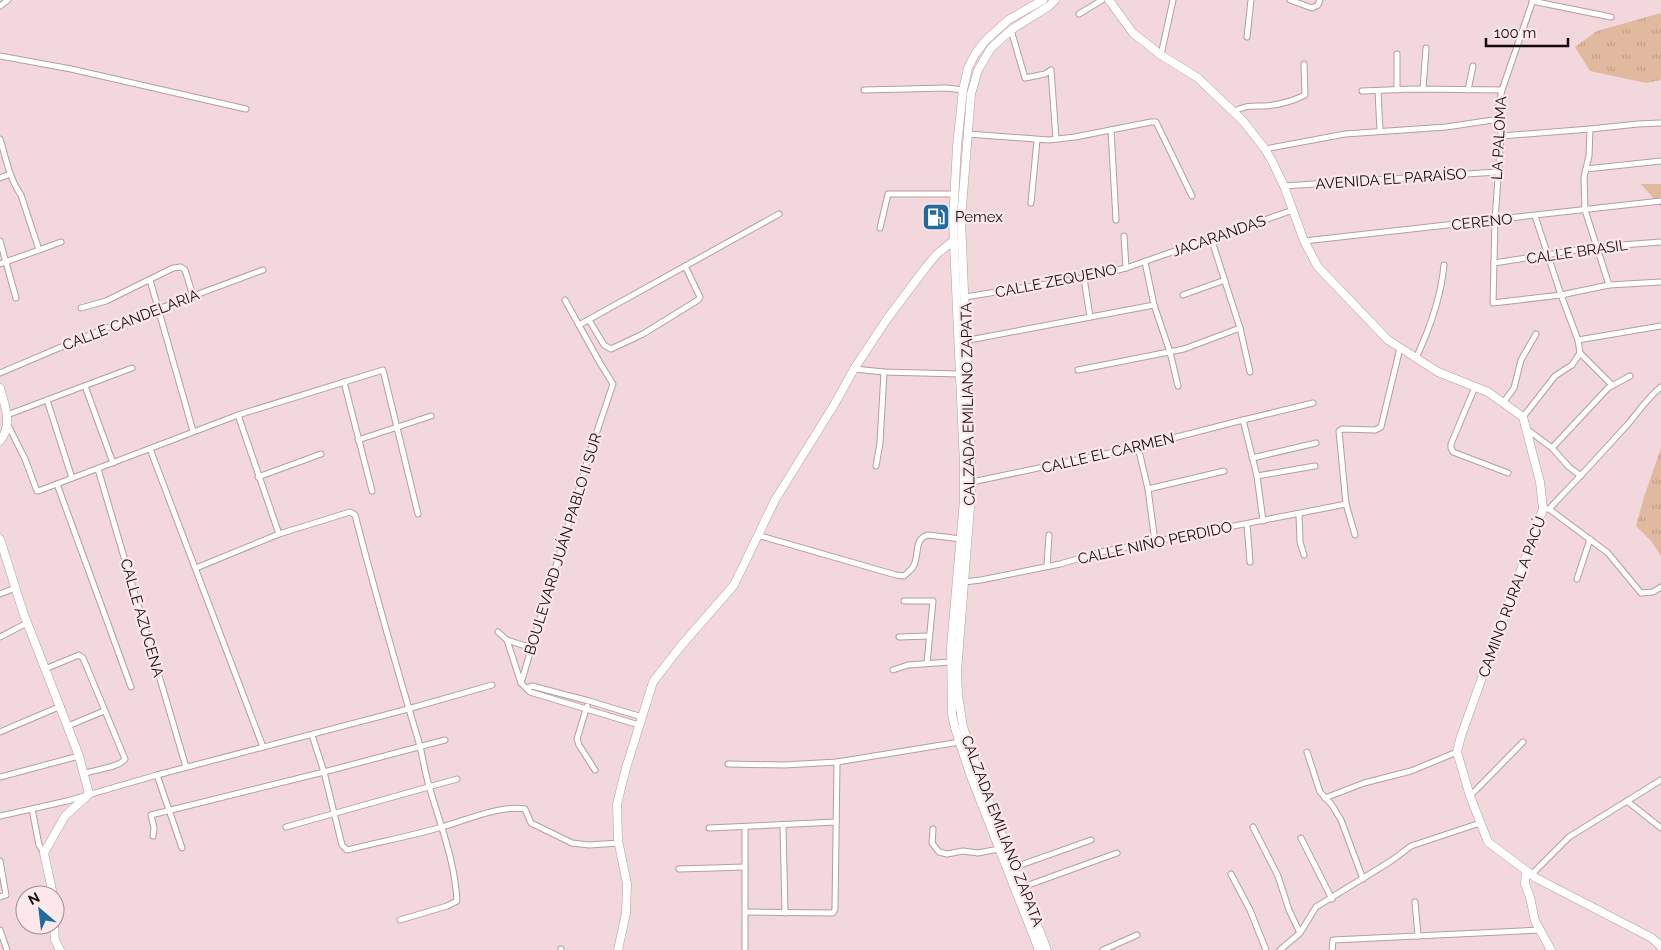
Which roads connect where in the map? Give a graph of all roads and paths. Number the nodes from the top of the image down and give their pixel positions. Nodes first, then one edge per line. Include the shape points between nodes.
1 (8, 0) edge
2 (1043, 0) edge
3 (1055, 0) edge
4 (1102, 0) edge
5 (1109, 0) edge
6 (1173, 0) edge
7 (1251, 0) edge
8 (1290, 0) edge
9 (1320, 0) edge
10 (1533, 1) edge
11 (1032, 3) edge
12 (0, 6) edge
13 (1079, 14) dead end
14 (1612, 17) dead end
15 (1011, 30) junction
16 (1247, 37) dead end
17 (1426, 48) dead end
18 (1397, 54) dead end
19 (0, 56) edge
20 (1161, 56) junction
21 (1304, 64) dead end
22 (1472, 66) dead end
23 (1424, 89) junction
24 (864, 90) dead end
25 (963, 90) junction
26 (1397, 90) junction
27 (1468, 90) junction
28 (1502, 90) junction
29 (1362, 91) dead end
30 (1378, 91) junction
31 (246, 109) dead end
32 (1233, 112) junction
33 (1500, 119) junction
34 (1661, 123) edge
35 (1590, 129) junction
36 (1112, 130) junction
37 (1380, 131) junction
38 (968, 134) junction
39 (1501, 136) junction
40 (1056, 139) junction
41 (1037, 140) junction
42 (0, 142) edge
43 (1265, 149) junction
44 (1661, 161) edge
45 (1586, 169) junction
46 (1497, 172) junction
47 (10, 174) junction
48 (0, 178) edge
49 (1284, 186) junction
50 (954, 194) junction
51 (1192, 196) dead end
52 (1661, 201) edge
53 (1031, 203) dead end
54 (1293, 210) junction
55 (1585, 210) junction
56 (780, 214) dead end
57 (1535, 216) junction
58 (1116, 220) dead end
59 (1495, 220) junction
60 (880, 228) dead end
61 (1124, 236) dead end
62 (1211, 238) junction
63 (0, 241) edge
64 (953, 241) junction
65 (1304, 241) junction
66 (61, 242) dead end
67 (1661, 242) edge
68 (1596, 247) junction
69 (39, 250) junction
70 (1548, 256) junction
71 (7, 262) junction
72 (1145, 262) junction
73 (1494, 263) junction
74 (0, 264) edge
75 (1444, 265) dead end
76 (685, 266) junction
77 (1126, 268) junction
78 (263, 270) dead end
79 (1084, 278) junction
80 (150, 280) junction
81 (1225, 280) junction
82 (1661, 282) edge
83 (1610, 285) junction
84 (1183, 295) dead end
85 (1560, 295) junction
86 (193, 296) junction
87 (965, 297) junction
88 (16, 298) dead end
89 (565, 300) dead end
90 (1154, 304) junction
91 (81, 308) dead end
92 (158, 309) junction
93 (1090, 317) junction
94 (589, 320) junction
95 (579, 326) junction
96 (1661, 326) edge
97 (1240, 328) junction
98 (1536, 334) dead end
99 (1578, 340) junction
100 (963, 342) junction
101 (1400, 348) junction
102 (1170, 352) junction
103 (1580, 353) junction
104 (1416, 358) junction
105 (132, 368) dead end
106 (854, 369) junction
107 (1078, 370) dead end
108 (884, 372) junction
109 (1250, 372) dead end
110 (0, 373) edge
111 (960, 374) junction
112 (1630, 376) dead end
113 (344, 382) junction
114 (1612, 385) junction
115 (85, 386) junction
116 (1178, 386) dead end
117 (1475, 387) junction
118 (1661, 387) edge
119 (0, 388) edge
120 (47, 400) junction
121 (1503, 402) junction
122 (1313, 403) dead end
123 (7, 415) junction
124 (238, 415) junction
125 (431, 416) dead end
126 (1523, 417) junction
127 (1243, 420) junction
128 (8, 425) junction
129 (396, 427) junction
130 (1528, 430) junction
131 (193, 431) junction
132 (358, 440) junction
133 (0, 441) edge
134 (1316, 443) dead end
135 (1138, 447) junction
136 (1552, 448) junction
137 (150, 449) junction
138 (321, 454) dead end
139 (1252, 458) junction
140 (113, 463) junction
141 (876, 466) dead end
142 (1315, 466) dead end
143 (98, 469) junction
144 (1224, 471) dead end
145 (1508, 473) dead end
146 (1256, 476) junction
147 (1581, 476) junction
148 (258, 477) junction
149 (72, 478) junction
150 (972, 482) junction
151 (57, 484) junction
152 (1148, 489) junction
153 (372, 492) dead end
154 (1346, 504) junction
155 (1546, 509) junction
156 (418, 514) dead end
157 (1299, 514) junction
158 (1263, 521) junction
159 (1247, 524) junction
160 (279, 534) junction
161 (757, 535) junction
162 (1049, 535) dead end
163 (1354, 535) dead end
164 (961, 539) junction
165 (1590, 539) junction
166 (0, 541) edge
167 (1155, 542) junction
168 (1304, 555) dead end
169 (1250, 562) dead end
170 (1047, 566) junction
171 (197, 571) junction
172 (1577, 579) dead end
173 (964, 582) junction
174 (1661, 587) edge
175 (15, 588) junction
176 (0, 594) edge
177 (904, 601) dead end
178 (27, 622) junction
179 (498, 632) dead end
180 (929, 636) junction
181 (0, 637) edge
182 (899, 637) dead end
183 (507, 640) junction
184 (532, 648) junction
185 (950, 662) junction
186 (928, 663) junction
187 (45, 669) junction
188 (893, 670) dead end
189 (521, 683) junction
190 (492, 685) dead end
191 (131, 687) dead end
192 (527, 688) junction
193 (589, 700) junction
194 (61, 706) junction
195 (586, 708) junction
196 (408, 709) junction
197 (104, 711) junction
198 (641, 721) junction
199 (68, 726) junction
200 (0, 732) edge
201 (312, 735) junction
202 (445, 740) dead end
203 (960, 742) junction
204 (1523, 742) dead end
205 (263, 747) junction
206 (420, 747) junction
207 (1307, 752) dead end
208 (1457, 752) junction
209 (80, 756) junction
210 (837, 762) junction
211 (728, 764) dead end
212 (186, 767) junction
213 (595, 770) dead end
214 (324, 772) junction
215 (85, 773) junction
216 (157, 775) junction
217 (0, 777) edge
218 (457, 779) dead end
219 (1661, 780) edge
220 (429, 786) junction
221 (90, 794) junction
222 (1470, 796) junction
223 (1325, 798) junction
224 (1627, 801) junction
225 (32, 809) junction
226 (169, 811) junction
227 (334, 813) junction
228 (0, 816) edge
229 (836, 822) junction
230 (1480, 823) junction
231 (783, 825) junction
232 (286, 826) dead end
233 (1253, 826) dead end
234 (442, 827) junction
235 (745, 827) junction
236 (709, 828) dead end
237 (1661, 828) edge
238 (934, 829) dead end
239 (153, 836) dead end
240 (1301, 838) dead end
241 (1090, 840) dead end
242 (619, 843) junction
243 (182, 848) dead end
244 (999, 849) junction
245 (44, 853) junction
246 (1117, 853) dead end
247 (0, 861) edge
248 (745, 866) junction
249 (1015, 867) junction
250 (679, 868) dead end
251 (1528, 873) junction
252 (1231, 874) dead end
253 (1363, 879) junction
254 (51, 885) edge
255 (1023, 887) junction
256 (0, 897) edge
257 (1332, 898) junction
258 (1415, 902) dead end
259 (745, 912) junction
260 (784, 913) junction
261 (400, 920) dead end
262 (0, 930) edge
263 (1541, 930) junction
264 (1300, 933) junction
265 (1137, 934) dead end
266 (55, 935) edge
267 (1418, 936) junction
268 (1661, 947) edge
269 (7, 950) edge
270 (60, 950) edge
271 (618, 950) edge
272 (745, 950) edge
273 (1039, 950) edge
274 (1047, 950) edge
275 (1103, 950) edge
276 (1266, 950) edge
277 (1280, 950) edge
278 (1332, 950) edge
279 (1551, 950) edge

1 - 12 street
2 - 11 street, CALZADA EMILIANO ZAPATA
3 - 15 street, CALZADA EMILIANO ZAPATA
4 - 13 street
5 - 20 street via 1133,33
6 - 20 street
7 - 16 street
8 - 9 street via 1312,8
10 - 14 street
10 - 28 street, LA PALOMA
11 - 25 street, CALZADA EMILIANO ZAPATA via 985,41 968,68
15 - 38 street, CALZADA EMILIANO ZAPATA via 991,48 978,70 971,94
15 - 40 street via 1025,78 1051,70
17 - 23 street
18 - 26 street
19 - 31 street
20 - 32 street via 1198,78
21 - 32 street via 1305,95 1269,105 1248,105
22 - 27 street
23 - 26 street
23 - 27 street
24 - 25 street
25 - 50 street, CALZADA EMILIANO ZAPATA
26 - 30 street
27 - 28 street
28 - 33 street, LA PALOMA
29 - 30 street
30 - 37 street
32 - 43 street
33 - 37 street via 1446,127
33 - 39 street, LA PALOMA
34 - 35 street
35 - 39 street
35 - 45 street
36 - 40 street
36 - 51 street via 1156,122
36 - 58 street
37 - 43 street
38 - 41 street
38 - 87 street, CALZADA EMILIANO ZAPATA via 961,220
39 - 46 street, LA PALOMA
40 - 41 street
41 - 53 street
42 - 47 street
43 - 49 street
44 - 45 street
45 - 55 street
46 - 49 street, AVENIDA EL PARAÍSO
46 - 59 street, LA PALOMA
47 - 48 street
47 - 69 street via 21,195
49 - 54 street
50 - 60 street via 888,194
50 - 64 street, CALZADA EMILIANO ZAPATA
52 - 55 street, CERENO
54 - 62 street, JACARANDAS
54 - 65 street
55 - 57 street, CERENO
55 - 68 street
56 - 76 street
57 - 59 street, CERENO
57 - 70 street
59 - 65 street, CERENO
59 - 73 street, LA PALOMA
61 - 77 street
62 - 72 street, JACARANDAS
62 - 81 street
63 - 71 street
64 - 100 street, CALZADA EMILIANO ZAPATA
64 - 106 street via 926,267
65 - 101 street via 1318,267 1388,340
66 - 69 street
67 - 68 street, CALLE BRASIL
68 - 70 street, CALLE BRASIL
68 - 83 street
69 - 71 street
70 - 73 street, CALLE BRASIL
70 - 85 street
71 - 74 street
71 - 88 street
72 - 77 street, CALLE ZEQUENO
72 - 90 street
73 - 85 street, LA PALOMA via 1493,303
75 - 104 street via 1437,308
76 - 94 street
76 - 94 street via 700,297 698,300 616,348 604,345
77 - 79 street, CALLE ZEQUENO
78 - 86 street, CALLE CANDELARIA
79 - 87 street, CALLE ZEQUENO
79 - 93 street
80 - 86 street via 181,267 185,270
80 - 91 street via 106,301
80 - 92 street
81 - 84 street
81 - 97 street
82 - 83 street
83 - 85 street
85 - 99 street
86 - 92 street, CALLE CANDELARIA
87 - 100 street, CALZADA EMILIANO ZAPATA
89 - 95 street, BOULEVARD JUÁN PABLO II SUR
90 - 93 street
90 - 102 street
92 - 110 street, CALLE CANDELARIA
92 - 131 street
93 - 100 street
94 - 95 street
95 - 184 street, BOULEVARD JUÁN PABLO II SUR via 613,384
96 - 99 street
97 - 102 street
97 - 109 street
98 - 121 street via 1521,360 1514,388
99 - 103 street
100 - 111 street, CALZADA EMILIANO ZAPATA
100 - 150 street, CALZADA EMILIANO ZAPATA
101 - 104 street
101 - 154 street via 1381,427 1339,431
102 - 107 street
102 - 116 street
103 - 114 street
103 - 126 street via 1572,365 1555,376
104 - 117 street via 1438,372
105 - 115 street
106 - 108 street
106 - 161 street via 774,500
108 - 111 street
108 - 141 street
111 - 164 street, CALZADA EMILIANO ZAPATA via 965,482
112 - 114 street
113 - 124 street
113 - 129 street via 383,370
113 - 132 street
114 - 136 street
115 - 120 street
115 - 140 street
117 - 121 street
117 - 145 street via 1451,448 1453,452
118 - 147 street
119 - 123 street
120 - 123 street
120 - 149 street
121 - 126 street
122 - 127 street, CALLE EL CARMEN
123 - 128 street
124 - 131 street
124 - 148 street
125 - 129 street
126 - 130 street, CAMINO RURAL A PACÚ
127 - 135 street, CALLE EL CARMEN
127 - 139 street
128 - 133 street
128 - 151 street via 37,490
129 - 132 street
129 - 156 street
130 - 136 street
130 - 155 street, CAMINO RURAL A PACÚ
131 - 137 street
132 - 153 street
134 - 139 street
135 - 150 street, CALLE EL CARMEN
135 - 152 street
136 - 147 street
137 - 140 street
137 - 171 street
138 - 148 street
139 - 146 street
140 - 143 street
142 - 146 street
143 - 149 street
143 - 212 street, CALLE AZUCENA
144 - 152 street
146 - 158 street
147 - 155 street
148 - 160 street
149 - 151 street
150 - 173 street, CALZADA EMILIANO ZAPATA
151 - 191 street
152 - 167 street
154 - 157 street, CALLE NIÑO PERDIDO
154 - 163 street
155 - 165 street
155 - 208 street, CAMINO RURAL A PACÚ
157 - 158 street, CALLE NIÑO PERDIDO
157 - 168 street
158 - 159 street, CALLE NIÑO PERDIDO
159 - 167 street, CALLE NIÑO PERDIDO
159 - 169 street
160 - 171 street
160 - 196 street via 350,512 354,515
161 - 164 street via 904,576 914,566 919,539 923,536
161 - 198 street via 734,585 653,682
162 - 170 street
164 - 185 street, CALZADA EMILIANO ZAPATA
165 - 172 street
165 - 174 street via 1612,557 1638,590 1653,592
166 - 175 street
167 - 170 street, CALLE NIÑO PERDIDO
170 - 173 street, CALLE NIÑO PERDIDO
171 - 205 street
173 - 249 street, CALZADA EMILIANO ZAPATA via 958,663 960,712 983,786
175 - 176 street
175 - 178 street
177 - 180 street via 933,601
178 - 181 street
178 - 187 street
179 - 183 street
180 - 182 street
180 - 186 street
183 - 184 street
183 - 189 street
184 - 189 street, BOULEVARD JUÁN PABLO II SUR
185 - 186 street
185 - 203 street, CALZADA EMILIANO ZAPATA via 952,714
186 - 188 street
187 - 194 street
187 - 197 street via 79,655
189 - 192 street
190 - 196 street
192 - 193 street via 532,686
192 - 195 street via 530,692
193 - 195 street
193 - 198 street
194 - 199 street
194 - 200 street
195 - 198 street
195 - 213 street via 577,739
196 - 201 street
196 - 206 street
197 - 199 street
197 - 215 street via 125,759 122,763
198 - 242 street via 617,804
199 - 209 street
201 - 205 street
201 - 214 street
202 - 206 street
203 - 210 street
203 - 244 street, CALZADA EMILIANO ZAPATA
204 - 222 street
205 - 212 street
206 - 214 street
206 - 220 street
207 - 223 street
208 - 222 street
208 - 223 street via 1411,771 1364,783
209 - 215 street
209 - 217 street
210 - 211 street
210 - 229 street
212 - 216 street
214 - 226 street
214 - 227 street
215 - 221 street
216 - 221 street
216 - 226 street
218 - 220 street
219 - 224 street
220 - 227 street
220 - 234 street
221 - 225 street
221 - 245 street via 65,816
222 - 230 street
223 - 253 street via 1341,820
224 - 237 street
224 - 251 street via 1569,838
225 - 228 street
225 - 245 street via 39,845
226 - 239 street via 151,816
226 - 243 street
227 - 232 street
227 - 234 street via 347,850
229 - 231 street
229 - 260 street via 833,913
230 - 251 street via 1488,842
230 - 253 street via 1411,846
231 - 235 street
231 - 260 street
233 - 264 street via 1278,876
234 - 242 street via 518,808 525,809 530,823 572,843
234 - 261 street via 457,901
235 - 236 street
235 - 248 street
238 - 244 street via 932,843 939,852 978,853
240 - 257 street
241 - 249 street
242 - 271 street via 627,884 626,913
244 - 273 street, CALZADA EMILIANO ZAPATA
245 - 254 street
246 - 255 street
247 - 256 street via 6,895
248 - 250 street
248 - 259 street
249 - 255 street, CALZADA EMILIANO ZAPATA
251 - 263 street via 1525,884 1535,921
251 - 268 street via 1652,938
252 - 276 street
253 - 257 street
255 - 274 street, CALZADA EMILIANO ZAPATA
257 - 264 street via 1316,907
258 - 267 street
259 - 260 street
259 - 272 street
262 - 269 street
263 - 267 street
263 - 279 street
264 - 277 street
265 - 275 street
266 - 270 street
267 - 278 street via 1333,940

